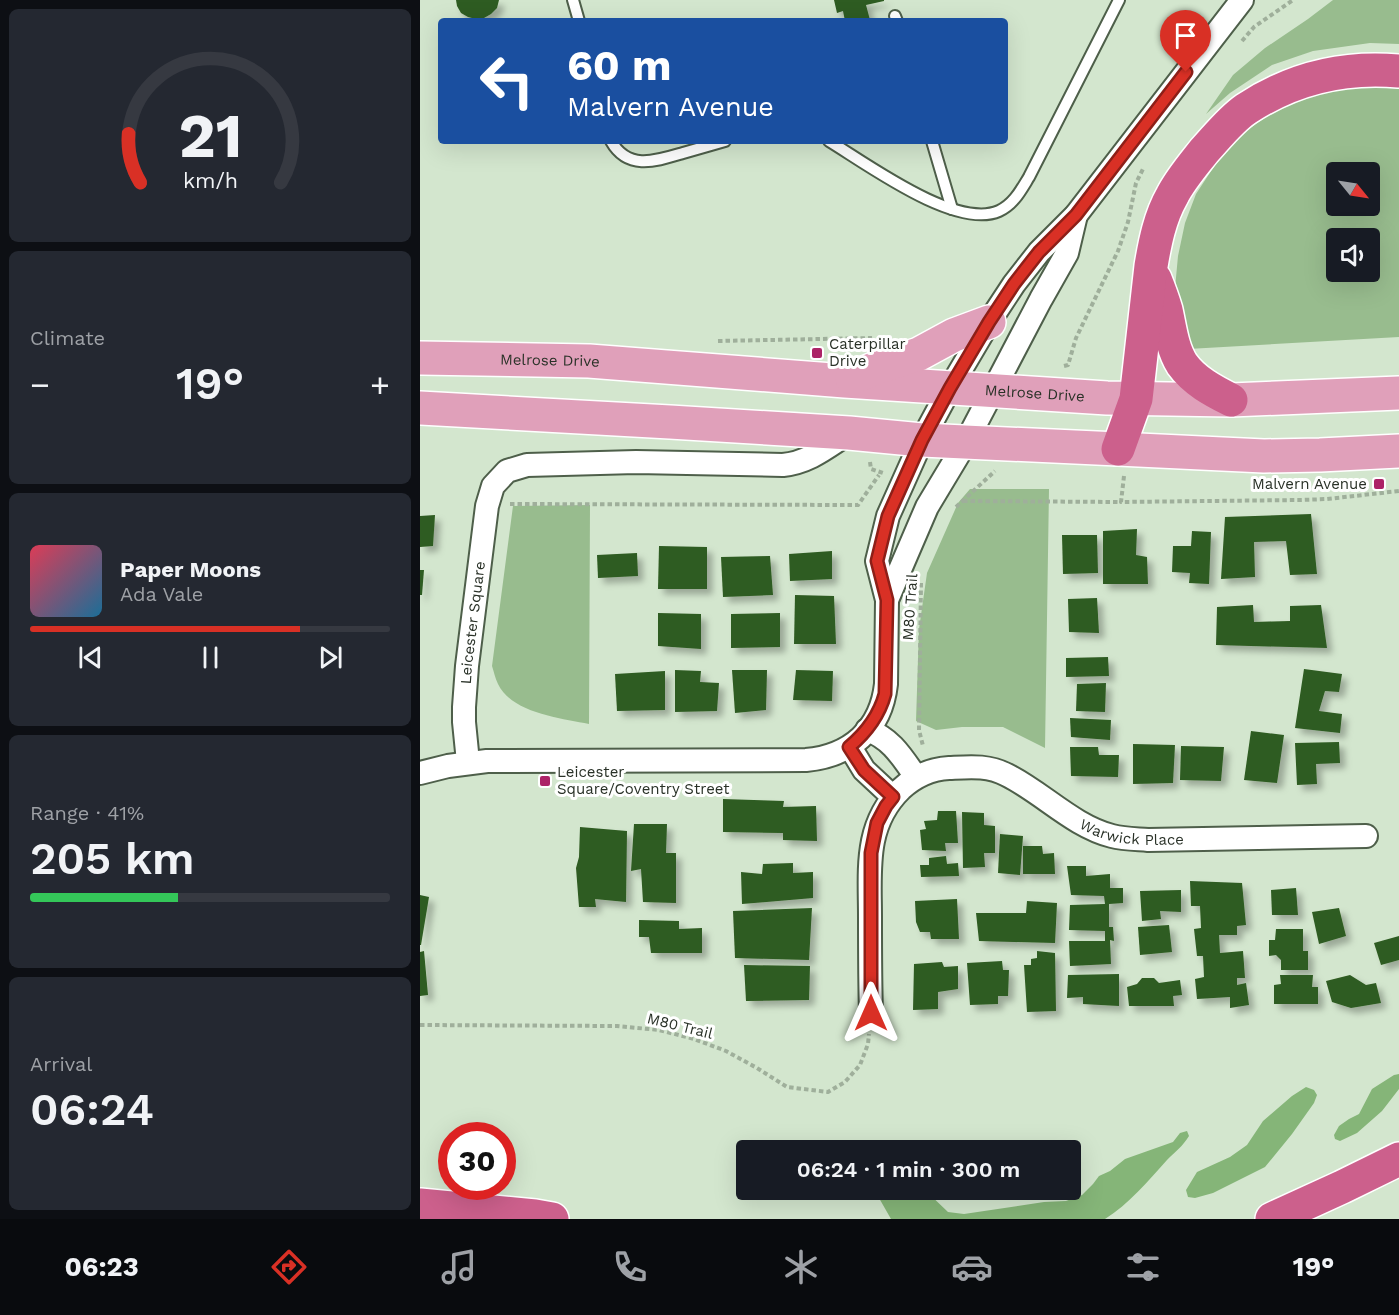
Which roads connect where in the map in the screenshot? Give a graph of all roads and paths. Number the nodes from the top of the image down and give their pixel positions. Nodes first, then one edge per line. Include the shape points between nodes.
1 (573, 0) edge
2 (1119, 0) edge
3 (1242, 0) edge
4 (578, 18) edge
5 (1399, 71) edge
6 (613, 144) edge
7 (715, 144) edge
8 (835, 144) edge
9 (933, 144) edge
10 (952, 209) junction
11 (1076, 215) junction
12 (1151, 266) junction
13 (989, 322) junction
14 (420, 358) edge
15 (845, 381) junction
16 (950, 388) junction
17 (993, 391) junction
18 (1399, 393) edge
19 (1136, 399) junction
20 (1231, 400) junction
21 (420, 408) edge
22 (849, 433) junction
23 (922, 440) junction
24 (966, 442) junction
25 (1118, 450) junction
26 (1399, 451) edge
27 (996, 468) dead end
28 (881, 472) dead end
29 (493, 486) junction
30 (962, 501) junction
31 (1121, 502) dead end
32 (950, 513) dead end
33 (923, 577) dead end
34 (887, 600) junction
35 (867, 730) junction
36 (849, 747) junction
37 (468, 762) junction
38 (420, 773) edge
39 (924, 774) junction
40 (893, 797) junction
41 (1366, 836) dead end
42 (871, 1013) joint
43 (420, 1025) edge
44 (1399, 1159) edge
45 (420, 1205) edge
46 (420, 1210) edge
47 (444, 1219) edge
48 (552, 1219) edge
49 (1272, 1219) edge

1 - 4 lane
2 - 10 lane via 1019,193 1010,204 987,214
3 - 11 street
5 - 12 highway via 1348,70 1314,77 1245,110 1211,143 1171,196 1159,227
6 - 7 lane via 631,160 647,162
8 - 10 lane via 908,189
9 - 10 lane
11 - 13 street via 1039,252
11 - 17 street via 1067,253
12 - 19 highway
12 - 20 highway via 1181,362 1202,383
13 - 15 main road via 919,354
13 - 16 street
14 - 15 main road, Melrose Drive via 589,361
15 - 16 main road, Melrose Drive
16 - 17 main road, Melrose Drive
16 - 23 street
17 - 19 main road, Melrose Drive
17 - 24 street
18 - 20 main road, Melrose Drive
19 - 20 main road, Melrose Drive
19 - 25 highway
21 - 22 main road
22 - 23 main road
22 - 29 street via 806,460 783,465 527,465 507,471
23 - 24 main road
23 - 34 street via 888,516 879,550 877,561
24 - 25 main road
24 - 34 street via 927,507
25 - 26 main road via 1264,456
27 - 30 path
28 - 29 path via 858,506 510,505
29 - 37 street, Leicester Square via 487,506 467,666 464,714
30 - 31 path
30 - 32 path
33 - 39 path, M80 Trail via 919,730
34 - 35 street via 885,694
35 - 36 street
35 - 39 street via 879,734
36 - 37 street via 826,758 806,760
36 - 40 street via 864,770
37 - 38 street
39 - 40 street
39 - 41 street, Warwick Place via 977,766 992,768 1086,826 1124,839
40 - 42 street via 877,823 871,853
42 - 43 path, M80 Trail via 868,1044 860,1065 845,1082 828,1092 787,1087 726,1051 659,1030 617,1026
44 - 49 highway
45 - 48 highway
46 - 47 highway

